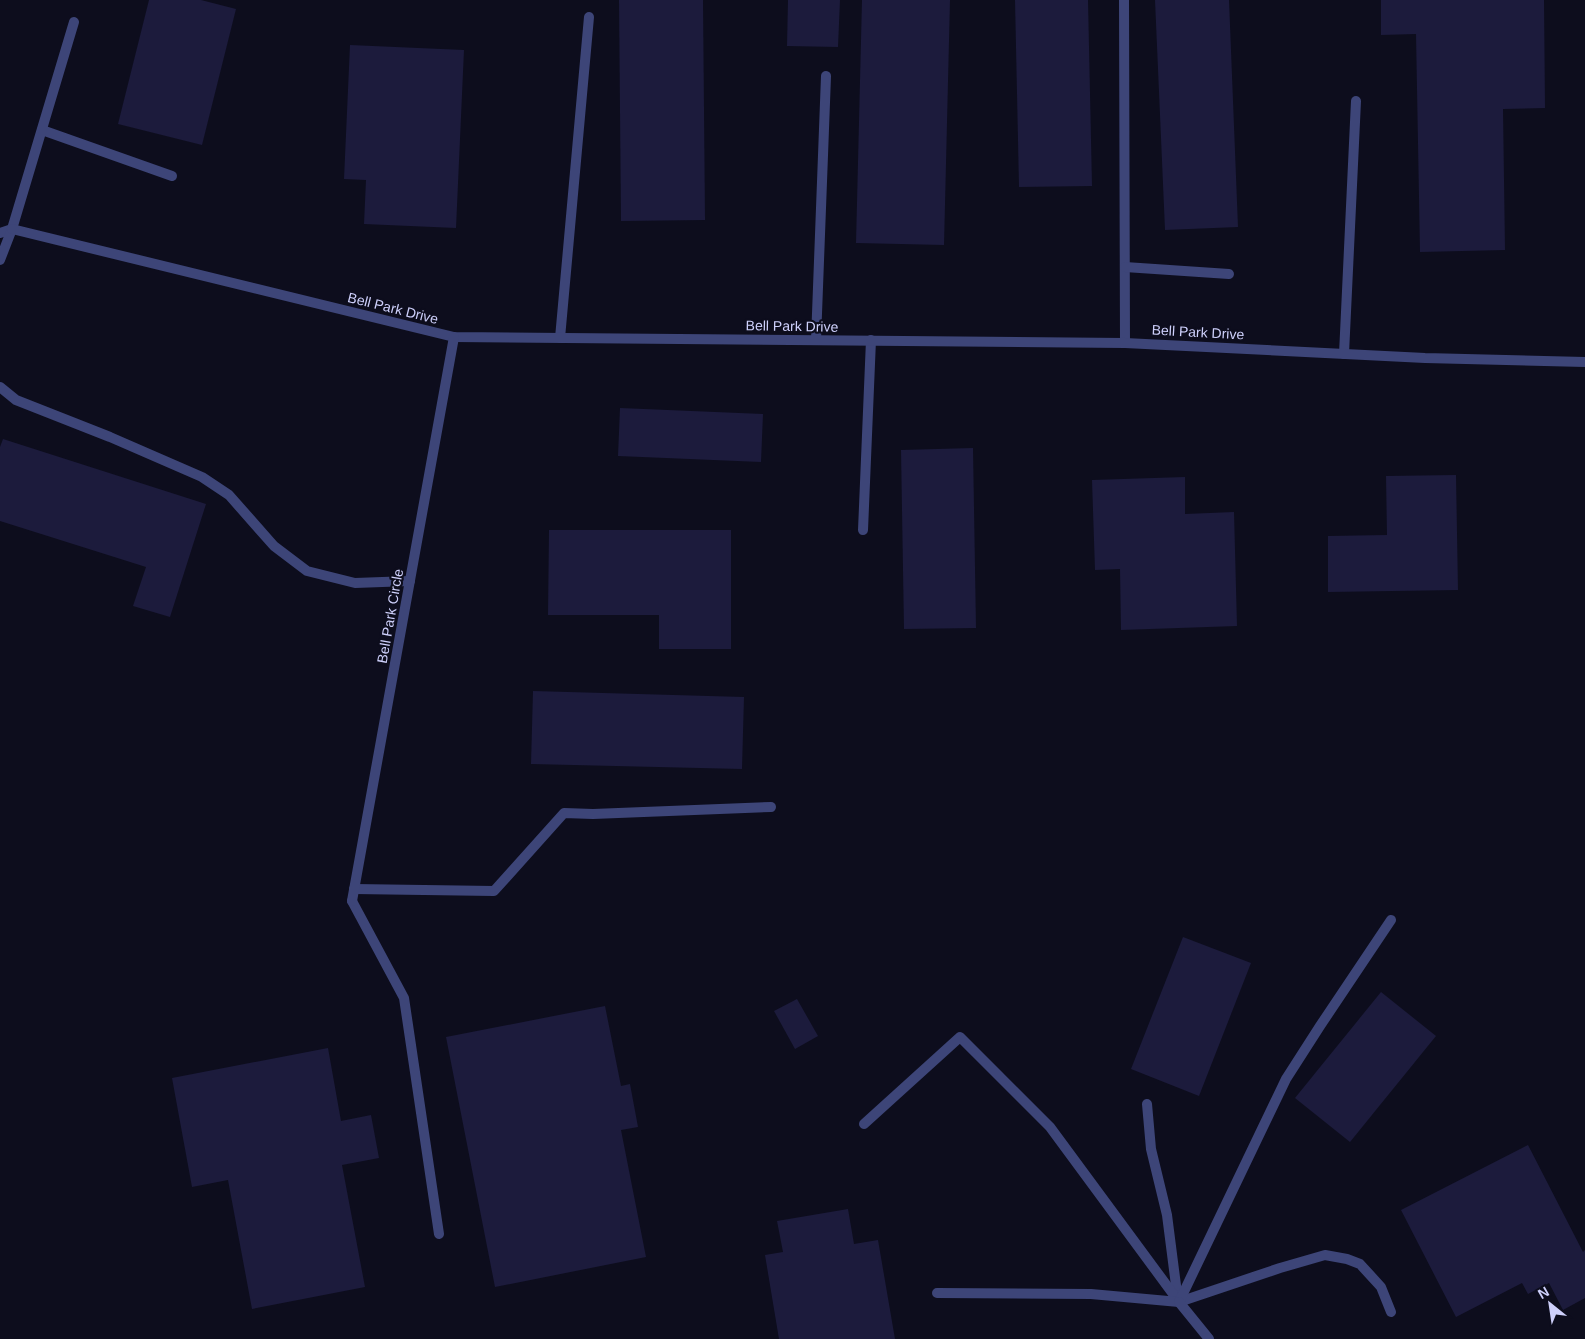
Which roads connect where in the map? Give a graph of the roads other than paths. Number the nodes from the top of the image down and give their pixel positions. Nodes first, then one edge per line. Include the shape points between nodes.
1 (1124, 0) edge
2 (589, 17) dead end
3 (74, 22) dead end
4 (826, 76) dead end
5 (1356, 101) dead end
6 (42, 130) junction
7 (172, 176) dead end
8 (12, 229) junction
9 (0, 234) edge
10 (0, 260) edge
11 (1125, 267) junction
12 (1229, 274) dead end
13 (454, 337) junction
14 (560, 338) junction
15 (816, 340) junction
16 (871, 340) junction
17 (1125, 343) junction
18 (1344, 354) junction
19 (1585, 362) edge
20 (0, 387) edge
21 (863, 530) dead end
22 (410, 581) junction
23 (771, 807) dead end
24 (354, 889) junction
25 (1391, 920) dead end
26 (1147, 1104) dead end
27 (864, 1124) dead end
28 (439, 1234) dead end
29 (937, 1293) dead end
30 (1179, 1302) junction
31 (1391, 1312) dead end
32 (1209, 1339) edge

1 - 11 street
2 - 14 street
3 - 6 street
4 - 15 street
5 - 18 street
6 - 7 street
6 - 8 street
8 - 9 street
8 - 10 street
8 - 13 street, Bell Park Drive
11 - 12 street
11 - 17 street
13 - 14 street, Bell Park Drive
13 - 22 street, Bell Park Circle
14 - 15 street, Bell Park Drive
15 - 16 street, Bell Park Drive
16 - 17 street, Bell Park Drive
16 - 21 street
17 - 18 street, Bell Park Drive
18 - 19 street, Bell Park Drive
20 - 22 street via 16,400 202,477 229,495 274,546 307,571 355,583
22 - 24 street, Bell Park Circle
23 - 24 street via 593,814 564,812 494,890
24 - 28 street, Bell Park Circle via 352,901 404,998
25 - 30 street via 1286,1079
26 - 30 street via 1151,1149 1167,1215
27 - 30 street via 960,1037 1050,1127
29 - 30 street via 1091,1294
30 - 31 street via 1325,1255 1360,1264 1381,1287
30 - 32 street

